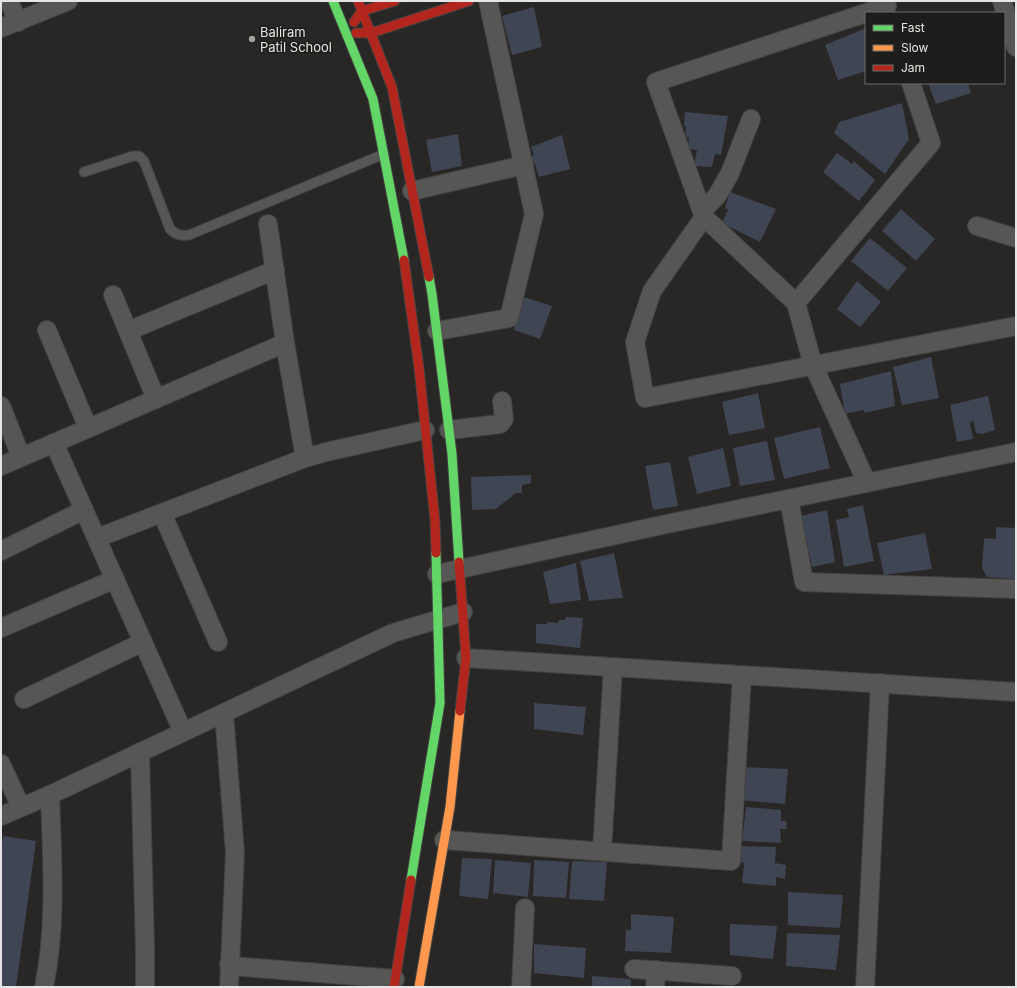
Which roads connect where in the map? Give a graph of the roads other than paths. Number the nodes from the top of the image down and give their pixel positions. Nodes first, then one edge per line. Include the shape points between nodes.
1 (9, 1) edge
2 (68, 1) edge
3 (333, 1) edge
4 (358, 1) edge
5 (395, 1) edge
6 (469, 1) edge
7 (488, 1) edge
8 (1002, 1) edge
9 (887, 6) edge
10 (362, 11) junction
11 (869, 12) edge
12 (865, 13) edge
13 (18, 22) junction
14 (1, 28) edge
15 (346, 33) junction
16 (371, 33) junction
17 (1016, 47) edge
18 (911, 84) edge
19 (751, 119) dead end
20 (384, 154) junction
21 (524, 165) junction
22 (84, 172) dead end
23 (412, 191) junction
24 (703, 214) junction
25 (268, 224) dead end
26 (977, 226) dead end
27 (1016, 238) edge
28 (275, 270) junction
29 (113, 295) dead end
30 (796, 303) junction
31 (1016, 326) edge
32 (47, 330) dead end
33 (128, 331) junction
34 (437, 331) junction
35 (285, 343) junction
36 (813, 366) junction
37 (156, 398) junction
38 (502, 401) dead end
39 (1, 406) edge
40 (88, 428) junction
41 (425, 430) junction
42 (449, 430) junction
43 (54, 443) junction
44 (1016, 452) edge
45 (21, 457) junction
46 (305, 458) junction
47 (1, 466) edge
48 (867, 483) junction
49 (789, 499) junction
50 (84, 510) junction
51 (162, 513) junction
52 (96, 538) junction
53 (1, 551) edge
54 (460, 569) junction
55 (437, 574) junction
56 (115, 579) junction
57 (1016, 589) edge
58 (463, 612) junction
59 (438, 620) junction
60 (1, 628) edge
61 (143, 642) junction
62 (218, 642) dead end
63 (466, 658) junction
64 (613, 667) junction
65 (742, 675) junction
66 (880, 683) junction
67 (1016, 692) edge
68 (24, 699) dead end
69 (224, 713) junction
70 (183, 732) junction
71 (140, 752) junction
72 (1, 764) edge
73 (50, 795) junction
74 (21, 807) junction
75 (1, 816) edge
76 (444, 840) junction
77 (602, 851) junction
78 (525, 908) dead end
79 (229, 965) junction
80 (634, 969) dead end
81 (732, 976) dead end
82 (656, 979) edge
83 (394, 983) edge
84 (44, 987) edge
85 (145, 987) edge
86 (229, 987) edge
87 (420, 987) edge
88 (521, 987) edge
89 (865, 987) edge

1 - 13 street
2 - 13 street
3 - 15 street
4 - 10 street
5 - 10 street
6 - 16 street
7 - 21 street
8 - 17 street
9 - 11 street
10 - 15 street
10 - 16 street
12 - 24 street via 656,82
13 - 14 street
15 - 16 street
15 - 20 street via 373,99
16 - 23 street via 392,87
18 - 30 street via 931,143
19 - 24 street via 730,174
20 - 22 lane via 189,235 181,236 170,229 144,161 139,156
20 - 41 street via 404,256
21 - 23 street
21 - 34 street via 534,214 509,318
23 - 34 street
24 - 30 street
24 - 36 street via 652,291 635,342 645,398
25 - 28 street
26 - 27 street
28 - 33 street
28 - 35 street
29 - 33 street
30 - 36 street
31 - 36 street
32 - 40 street
33 - 37 street
34 - 42 street
35 - 37 street
35 - 46 street
36 - 48 street
37 - 40 street
38 - 42 street via 504,419 500,424
39 - 45 street
40 - 43 street
41 - 46 street
41 - 55 street via 435,520
42 - 54 street
43 - 45 street
43 - 50 street
44 - 48 street
45 - 47 street
46 - 51 street
48 - 49 street
49 - 54 street
49 - 57 street via 804,582
50 - 52 street
50 - 53 street
51 - 52 street
51 - 62 street
52 - 56 street
54 - 55 street
54 - 58 street
55 - 59 street
56 - 60 street
56 - 61 street
58 - 59 street
58 - 63 street
59 - 69 street via 393,633
59 - 83 street via 440,703
61 - 68 street
61 - 70 street
63 - 64 street
63 - 76 street
64 - 65 street
64 - 77 street
65 - 66 street
65 - 77 street via 731,861
66 - 67 street
66 - 89 street
69 - 70 street
69 - 79 street via 235,853
70 - 71 street
71 - 73 street
71 - 85 street
72 - 74 street
73 - 74 street
73 - 84 street via 53,890 49,963
74 - 75 street
76 - 77 street
76 - 87 street
78 - 88 street
79 - 83 street
79 - 86 street
80 - 82 street
81 - 82 street

